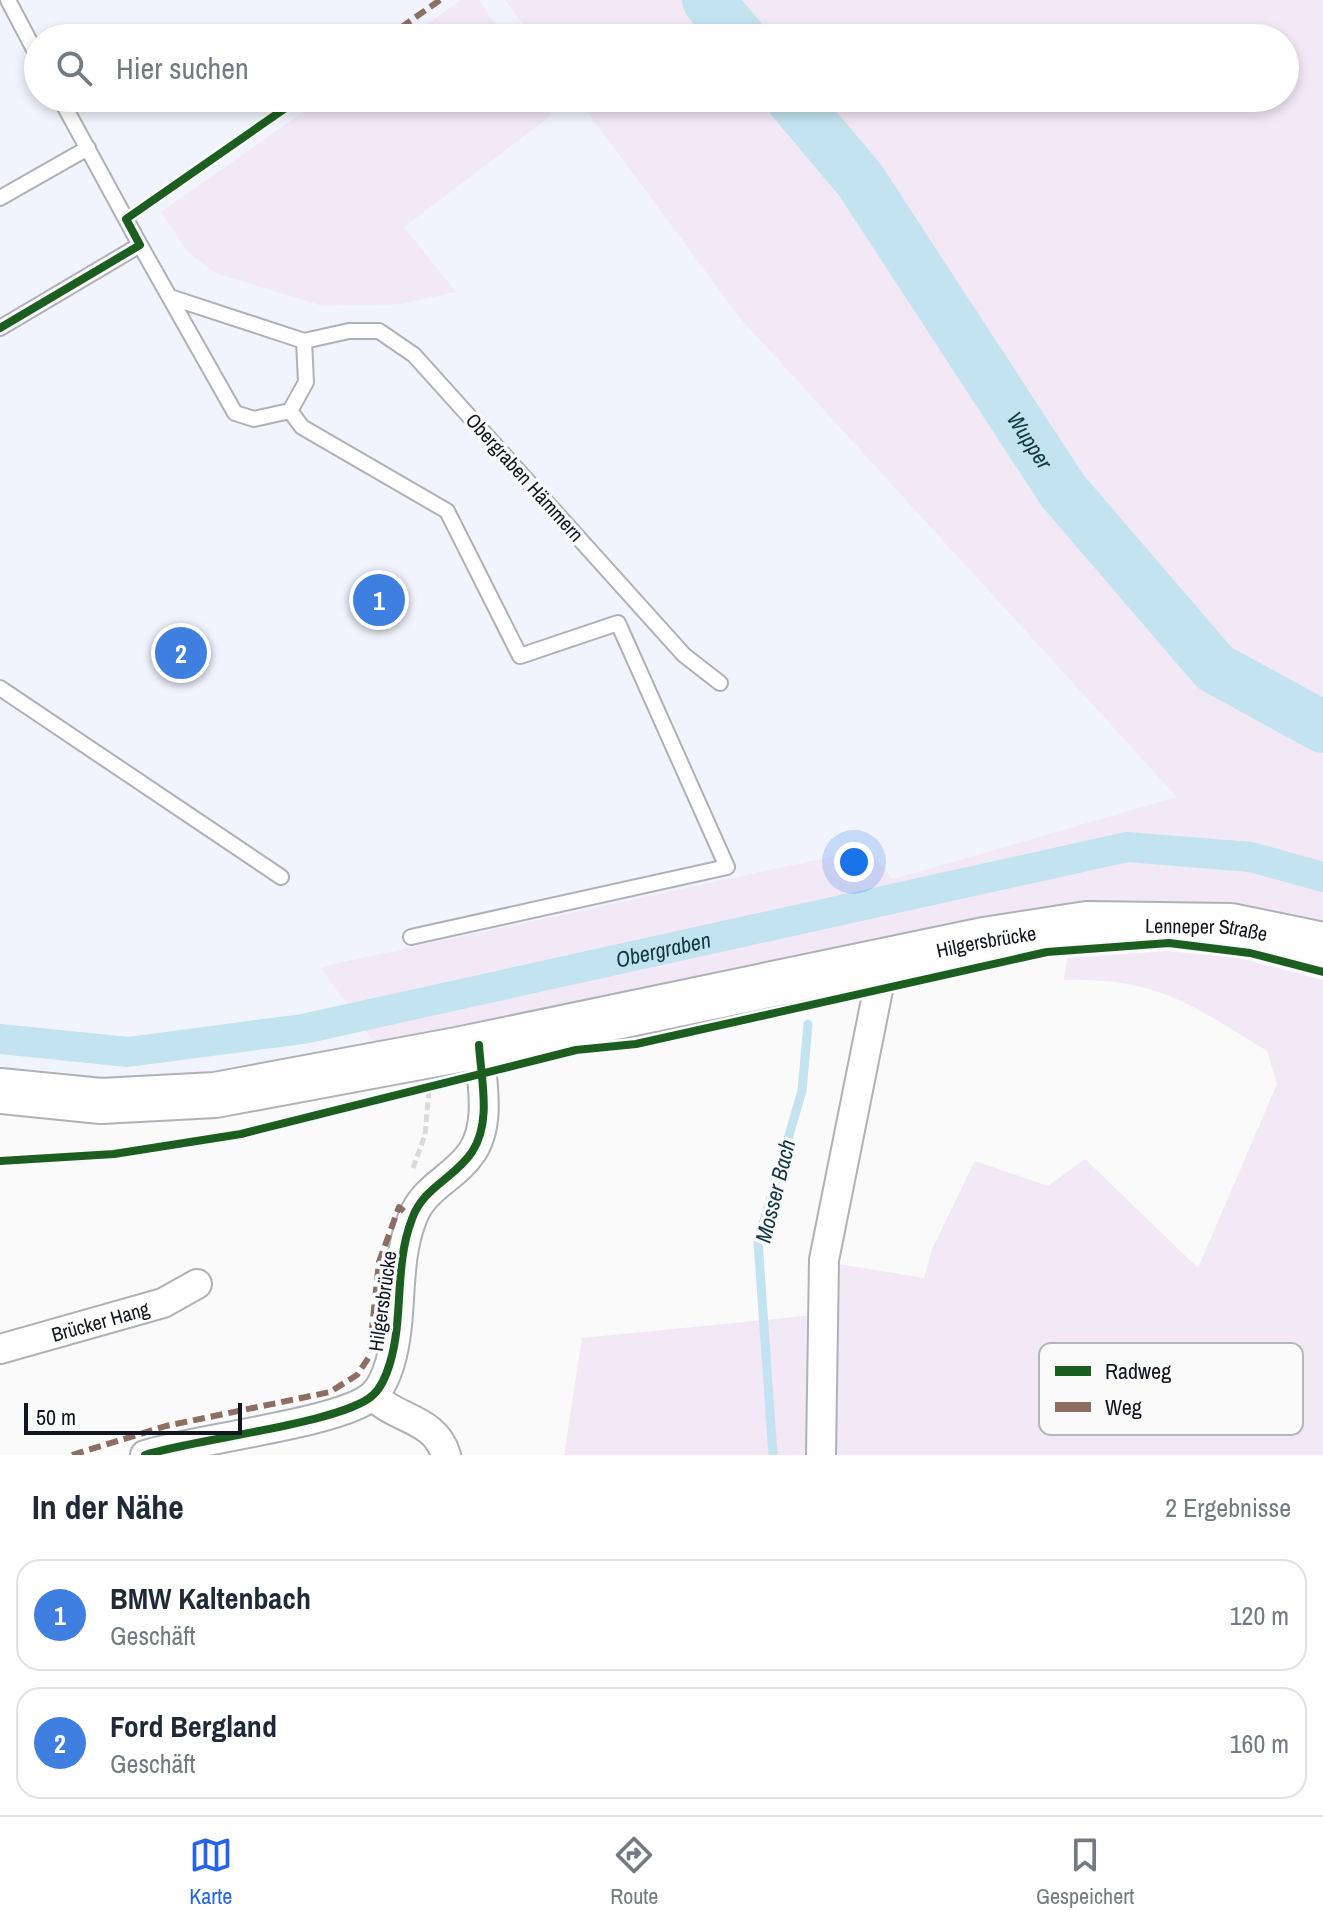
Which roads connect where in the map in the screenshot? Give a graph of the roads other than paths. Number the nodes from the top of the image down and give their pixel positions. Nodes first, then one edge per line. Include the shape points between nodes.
1 (8, 0) edge
2 (24, 30) edge
3 (68, 112) edge
4 (88, 148) junction
5 (0, 198) edge
6 (140, 245) junction
7 (173, 298) junction
8 (0, 328) edge
9 (304, 341) junction
10 (290, 411) junction
11 (720, 683) dead end
12 (0, 688) edge
13 (281, 877) dead end
14 (1087, 924) joint
15 (411, 937) dead end
16 (1323, 945) edge
17 (884, 960) junction
18 (479, 1045) junction
19 (0, 1091) edge
20 (197, 1284) dead end
21 (0, 1349) edge
22 (373, 1396) junction
23 (145, 1455) edge
24 (446, 1455) edge
25 (821, 1455) edge

1 - 2 lane
3 - 4 lane
4 - 5 lane
4 - 6 lane
6 - 7 lane
6 - 8 lane
7 - 9 lane
7 - 10 lane via 235,413 254,419
9 - 10 lane via 306,382
9 - 11 lane, Obergraben Hämmern via 379,331 414,355 684,655
10 - 15 lane via 302,427 447,511 520,656 618,623 727,867
12 - 13 lane
14 - 16 main road, Lenneper Straße via 1231,926
14 - 17 main road, Hilgersbrücke
17 - 18 main road, Hilgersbrücke
17 - 25 street via 824,1260
18 - 19 main road, Hilgersbrücke via 215,1095 101,1101
18 - 22 street, Hilgersbrücke via 484,1121 472,1153 426,1193 412,1218 401,1263 399,1318 390,1363
20 - 21 street, Brücker Hang via 163,1303
22 - 23 street via 352,1408
22 - 24 street via 441,1439

